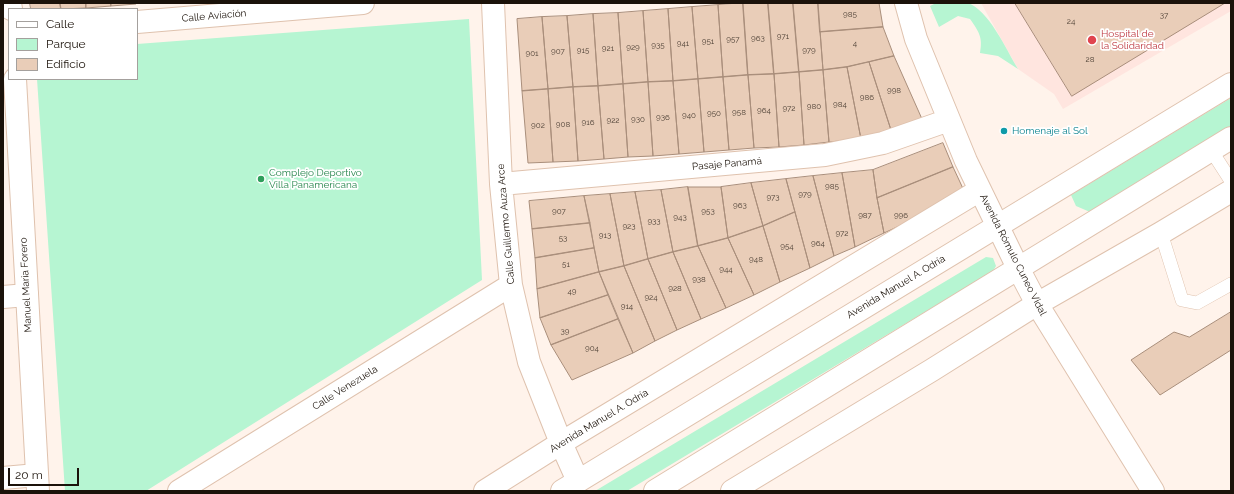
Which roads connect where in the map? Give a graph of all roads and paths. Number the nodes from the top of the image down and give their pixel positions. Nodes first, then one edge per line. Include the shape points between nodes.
1 (363, 3) edge
2 (494, 3) edge
3 (906, 3) edge
4 (138, 22) edge
5 (15, 80) edge
6 (1231, 84) edge
7 (949, 120) junction
8 (1231, 138) edge
9 (1212, 150) junction
10 (1231, 181) edge
11 (501, 184) junction
12 (980, 190) junction
13 (1231, 191) edge
14 (998, 226) junction
15 (1161, 233) junction
16 (1018, 268) junction
17 (1231, 284) edge
18 (511, 285) junction
19 (27, 295) junction
20 (3, 297) edge
21 (1037, 304) junction
22 (561, 443) junction
23 (3, 478) edge
24 (37, 483) edge
25 (570, 486) edge
26 (179, 491) edge
27 (485, 491) edge
28 (655, 491) edge
29 (732, 491) edge
30 (1153, 491) edge

1 - 4 main road, Calle Aviación
2 - 11 main road, Calle Guillermo Auza Arce
3 - 7 main road, Avenida Rómulo Cuneo Vidal via 916,39
5 - 19 main road, Manuel Maria Forero
6 - 14 main road, Avenida Manuel A. Odría
7 - 11 main road, Pasaje Panamá via 883,143 825,155
7 - 12 main road, Avenida Rómulo Cuneo Vidal
8 - 9 main road
9 - 10 lane
9 - 16 main road
11 - 18 main road, Calle Guillermo Auza Arce
12 - 14 main road, Avenida Rómulo Cuneo Vidal
12 - 22 main road, Avenida Manuel A. Odría
13 - 15 main road
14 - 16 main road, Avenida Rómulo Cuneo Vidal
14 - 25 main road, Avenida Manuel A. Odría
15 - 17 lane via 1182,300 1197,303
15 - 21 main road
16 - 21 main road, Avenida Rómulo Cuneo Vidal
16 - 28 main road
18 - 22 main road, Calle Guillermo Auza Arce via 529,362
18 - 26 main road, Calle Venezuela
19 - 20 main road
19 - 24 main road, Manuel Maria Forero
21 - 29 main road
21 - 30 main road, Avenida Rómulo Cuneo Vidal
22 - 25 main road, Calle Guillermo Auza Arce
22 - 27 main road, Avenida Manuel A. Odría
23 - 24 main road

